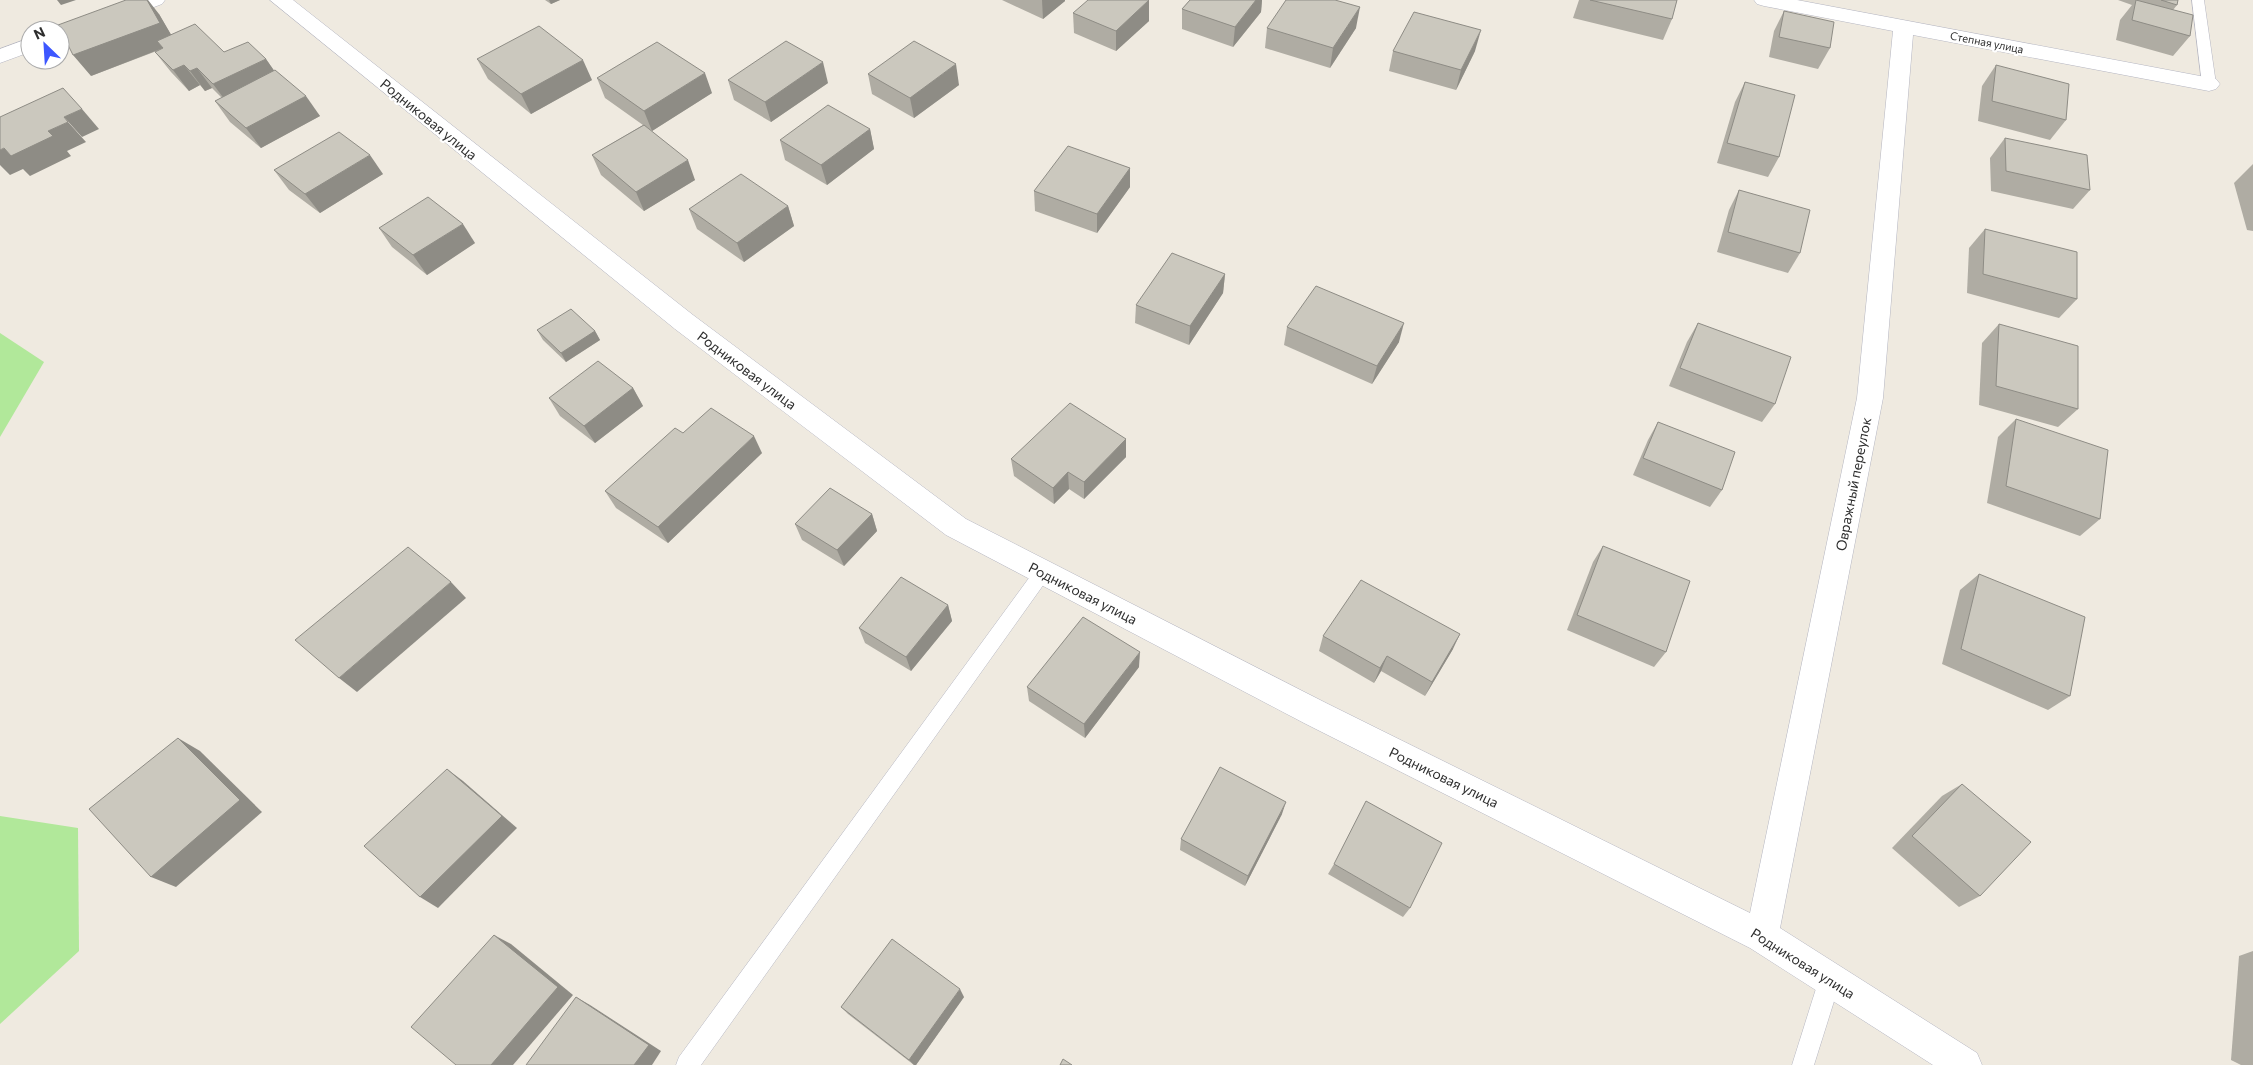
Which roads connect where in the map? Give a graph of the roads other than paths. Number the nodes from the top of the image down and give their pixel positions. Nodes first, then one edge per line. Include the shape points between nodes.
1 (154, 0) edge
2 (280, 0) edge
3 (1764, 0) edge
4 (2198, 0) edge
5 (1904, 26) junction
6 (70, 30) edge
7 (20, 49) edge
8 (0, 56) edge
9 (2209, 84) joint
10 (1043, 572) junction
11 (1762, 936) junction
12 (1830, 979) junction
13 (687, 1065) edge
14 (1803, 1065) edge
15 (1965, 1065) edge

1 - 6 street
2 - 10 street, Родниковая улица via 684,322 948,521
3 - 5 street, Степная улица
4 - 9 lane
5 - 9 street, Степная улица
5 - 11 street, Овражный переулок via 1870,398
7 - 8 street
10 - 11 street, Родниковая улица via 1324,718
10 - 13 lane
11 - 12 street, Родниковая улица
12 - 14 lane
12 - 15 street, Родниковая улица

